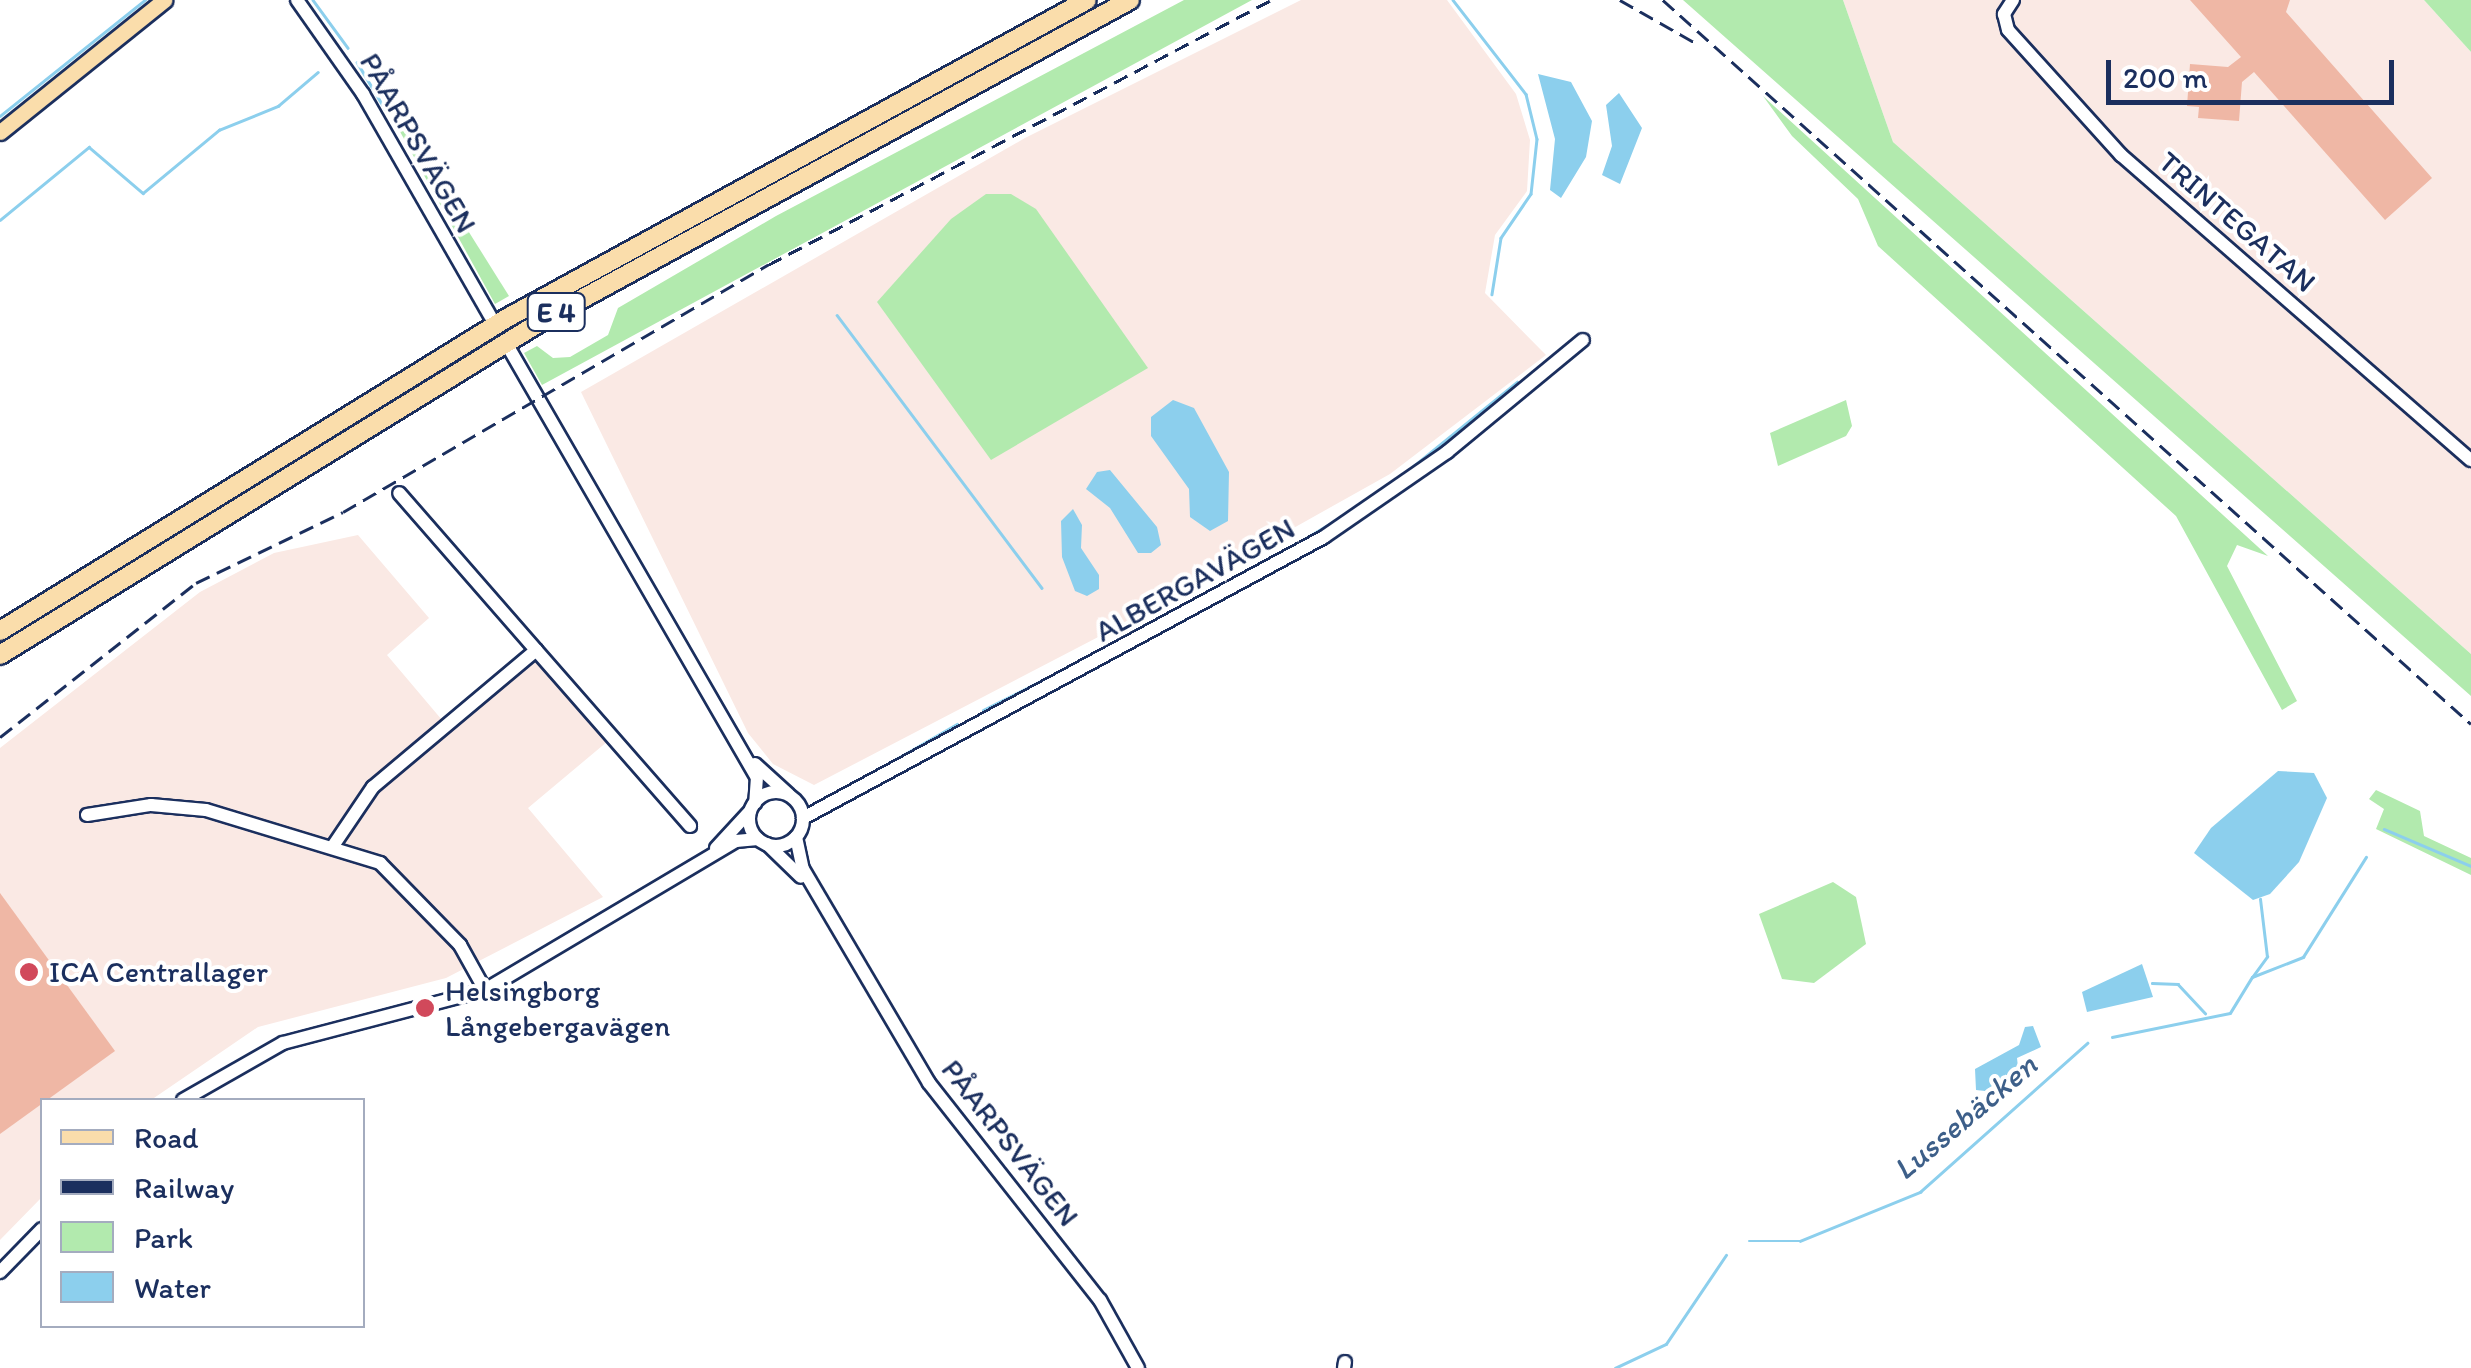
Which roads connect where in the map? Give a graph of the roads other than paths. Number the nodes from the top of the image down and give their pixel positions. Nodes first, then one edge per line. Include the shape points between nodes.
1 (164, 0) edge
2 (297, 0) edge
3 (1087, 0) edge
4 (1130, 0) edge
5 (2012, 0) edge
6 (0, 132) edge
7 (490, 316) dead end
8 (1582, 340) dead end
9 (510, 350) dead end
10 (2471, 460) edge
11 (398, 493) dead end
12 (0, 631) edge
13 (536, 650) junction
14 (0, 655) edge
15 (744, 752) junction
16 (790, 796) junction
17 (753, 806) junction
18 (87, 815) dead end
19 (803, 818) junction
20 (690, 826) dead end
21 (796, 837) junction
22 (763, 842) junction
23 (333, 846) junction
24 (697, 866) junction
25 (817, 894) junction
26 (485, 990) junction
27 (186, 1098) edge
28 (40, 1230) edge
29 (0, 1272) edge
30 (1138, 1368) edge

1 - 6 main road
2 - 7 street, PÅARPSVÄGEN via 362,94
3 - 12 highway, E 4 via 507,318
4 - 14 highway, E 4 via 547,318
5 - 10 street, TRINTEGATAN via 2004,18 2012,36 2171,199
8 - 19 street, ALBERGAVÄGEN via 1446,452 1324,538
9 - 15 street
11 - 13 street
13 - 20 street
13 - 23 street via 373,787
15 - 16 street
15 - 17 street via 759,782
16 - 17 street via 771,793
16 - 19 street
17 - 22 street
17 - 24 street
18 - 23 street via 151,805 206,810
19 - 21 street
21 - 22 street
21 - 25 street, PÅARPSVÄGEN via 796,857
22 - 24 street via 740,839
22 - 25 street, PÅARPSVÄGEN
23 - 26 street via 405,881 460,945
24 - 26 street
25 - 30 street, PÅARPSVÄGEN via 947,1111 1100,1300
26 - 27 street via 283,1043
28 - 29 street

